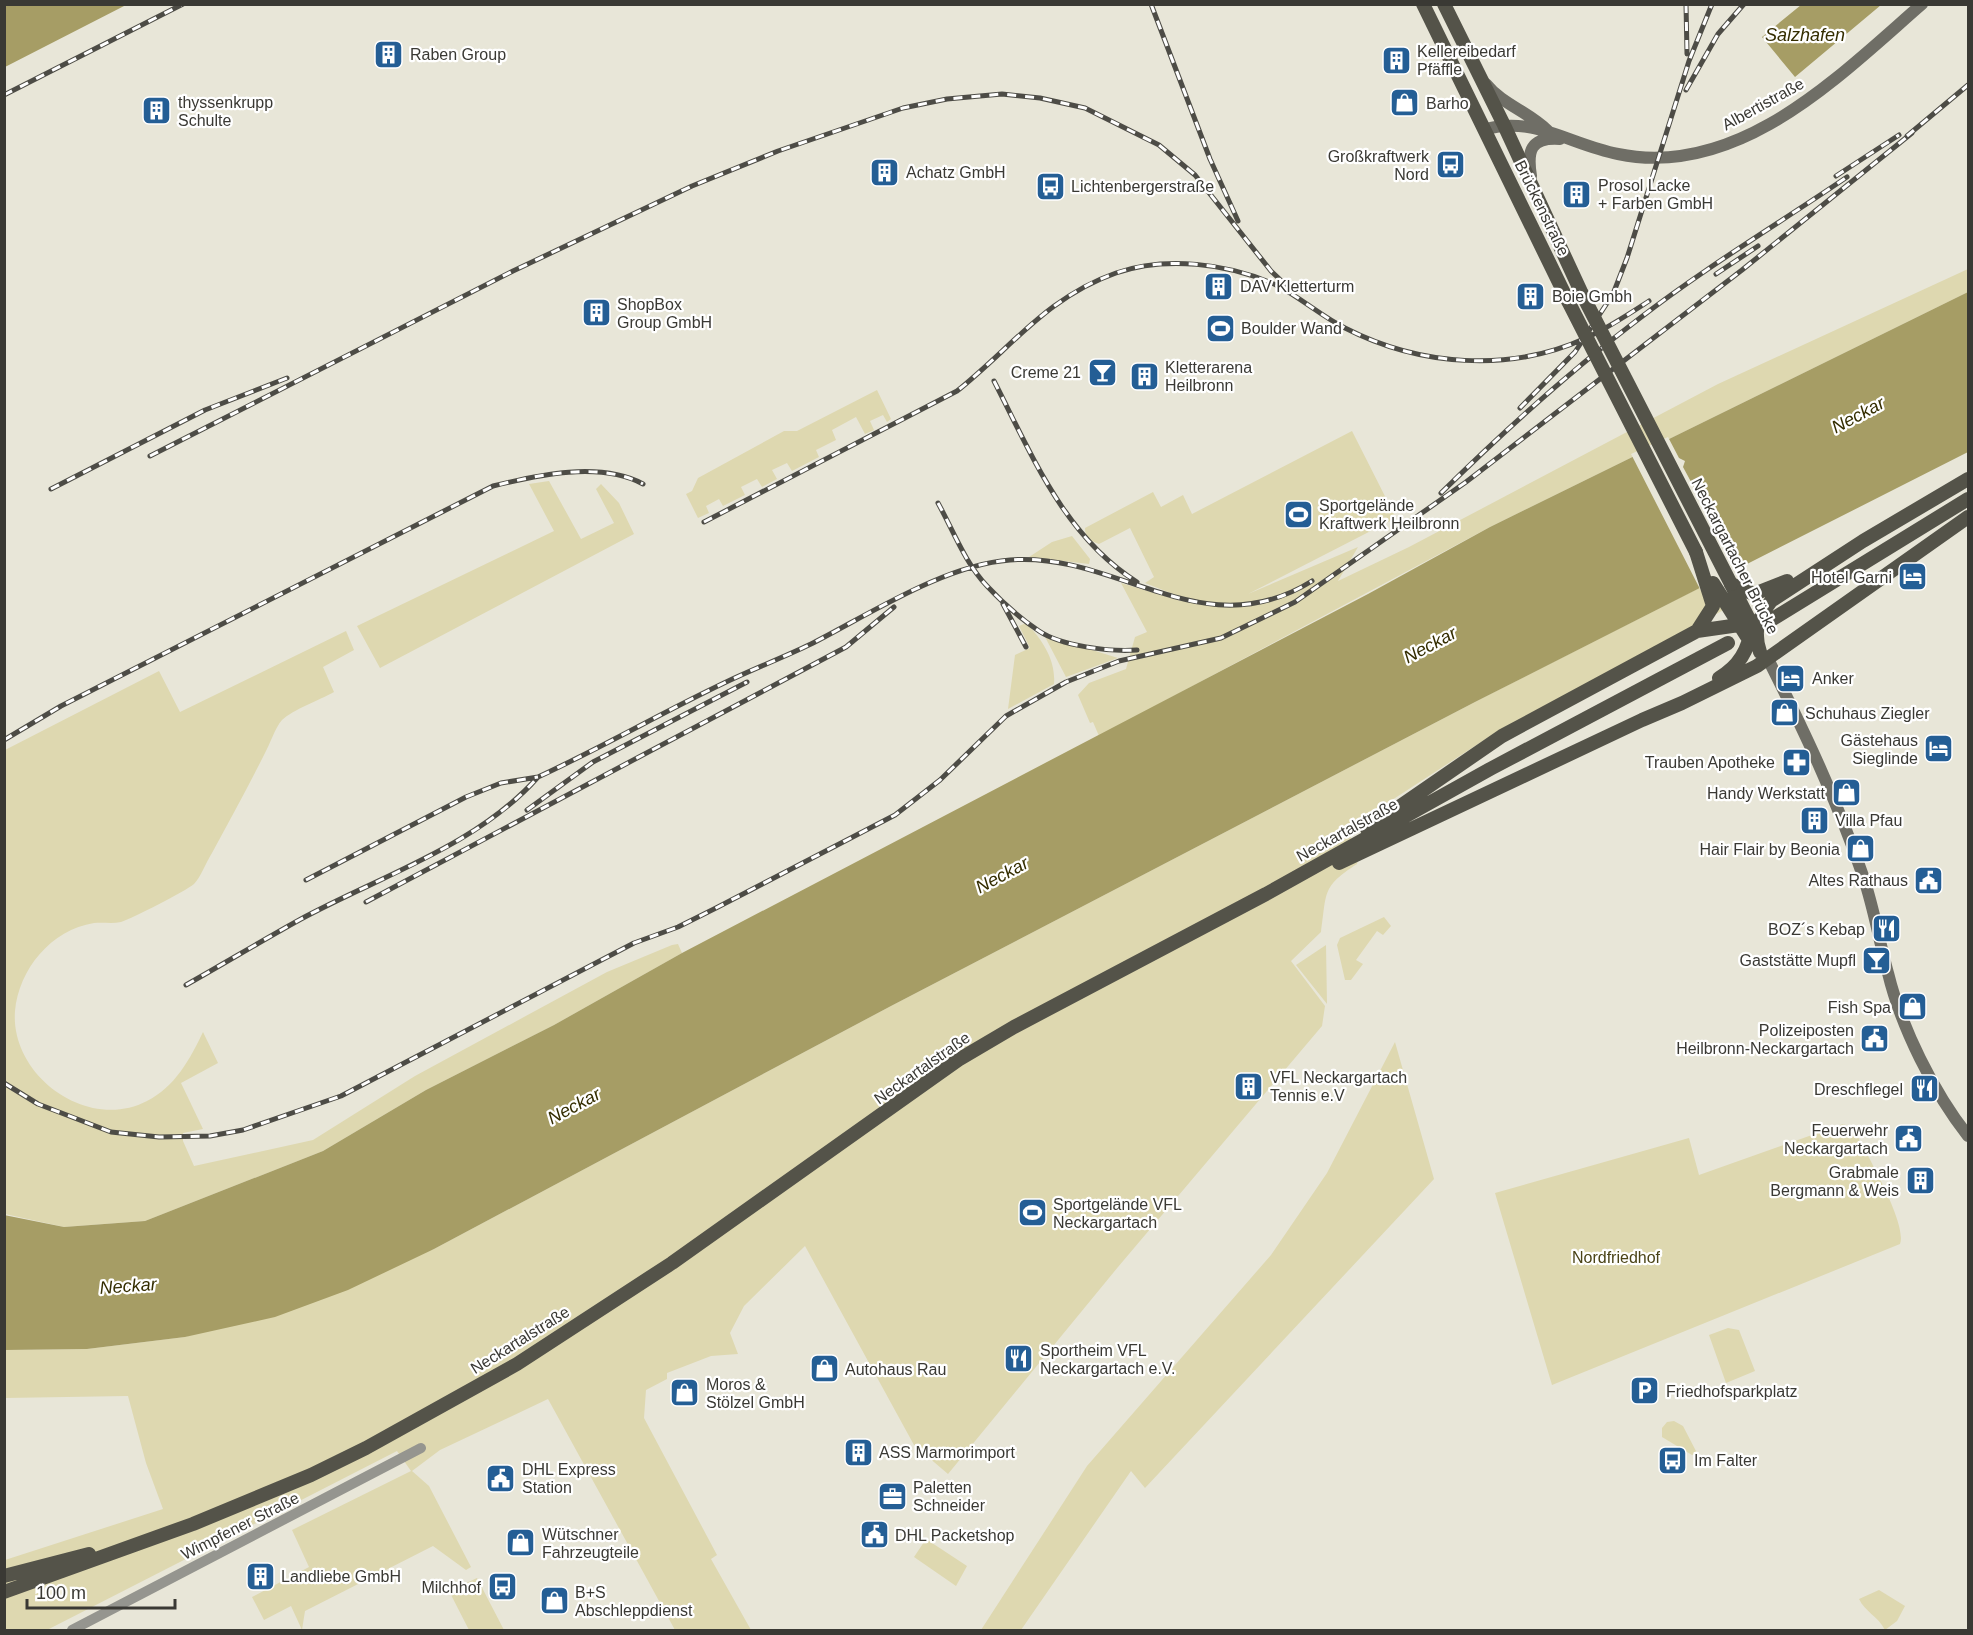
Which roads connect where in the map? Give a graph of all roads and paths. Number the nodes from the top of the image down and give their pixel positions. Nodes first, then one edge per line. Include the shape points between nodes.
1 (1423, 4) edge
2 (1443, 4) edge
3 (1922, 4) edge
4 (1480, 76) junction
5 (1504, 125) junction
6 (1486, 129) junction
7 (1549, 132) junction
8 (1570, 139) junction
9 (1532, 186) junction
10 (1582, 294) joint
11 (1568, 301) joint
12 (1968, 479) edge
13 (1968, 499) edge
14 (1968, 517) edge
15 (1863, 541) junction
16 (1731, 584) junction
17 (1714, 593) junction
18 (1771, 620) dead end
19 (1749, 630) junction
20 (1697, 631) junction
21 (1728, 643) dead end
22 (1764, 655) junction
23 (1641, 720) junction
24 (1307, 871) junction
25 (1266, 894) junction
26 (1968, 1136) edge
27 (421, 1448) dead end
28 (150, 1539) junction
29 (4, 1576) edge
30 (4, 1592) edge
31 (72, 1630) edge

1 - 6 main road, Brückenstraße
2 - 4 main road, Brückenstraße
3 - 8 main road, Albertistraße via 1816,94 1729,144 1685,154 1634,157
4 - 5 main road, Brückenstraße
4 - 7 main road via 1494,93 1534,117
5 - 6 main road, Albertistraße
5 - 7 main road, Albertistraße via 1522,124
5 - 9 main road, Brückenstraße
6 - 11 main road, Brückenstraße
7 - 8 main road, Albertistraße
8 - 9 main road via 1549,138 1532,147 1528,157
9 - 10 main road, Brückenstraße
10 - 16 main road, Neckargartacher Brücke, bridge
11 - 17 main road, Neckargartacher Brücke, bridge
12 - 15 main road
13 - 18 main road
14 - 22 main road
15 - 16 main road via 1761,593
15 - 19 main road via 1771,601
16 - 19 main road, Neckargartacher Brücke
17 - 19 main road, Neckargartacher Brücke
17 - 20 main road via 1713,606
19 - 20 main road
19 - 22 main road, Neckargartacher Brücke
19 - 23 main road via 1739,661 1727,673
20 - 24 main road via 1502,736
21 - 24 main road, Neckartalstraße
22 - 23 main road via 1722,684
22 - 26 main road via 1821,765 1870,896 1888,975 1903,1015 1931,1078
23 - 25 main road
24 - 25 main road, Neckartalstraße
25 - 28 main road, Neckartalstraße via 958,1060 685,1254 517,1364 310,1475
27 - 31 street, Wimpfener Straße
28 - 29 main road, Neckartalstraße
28 - 30 main road, Neckartalstraße

